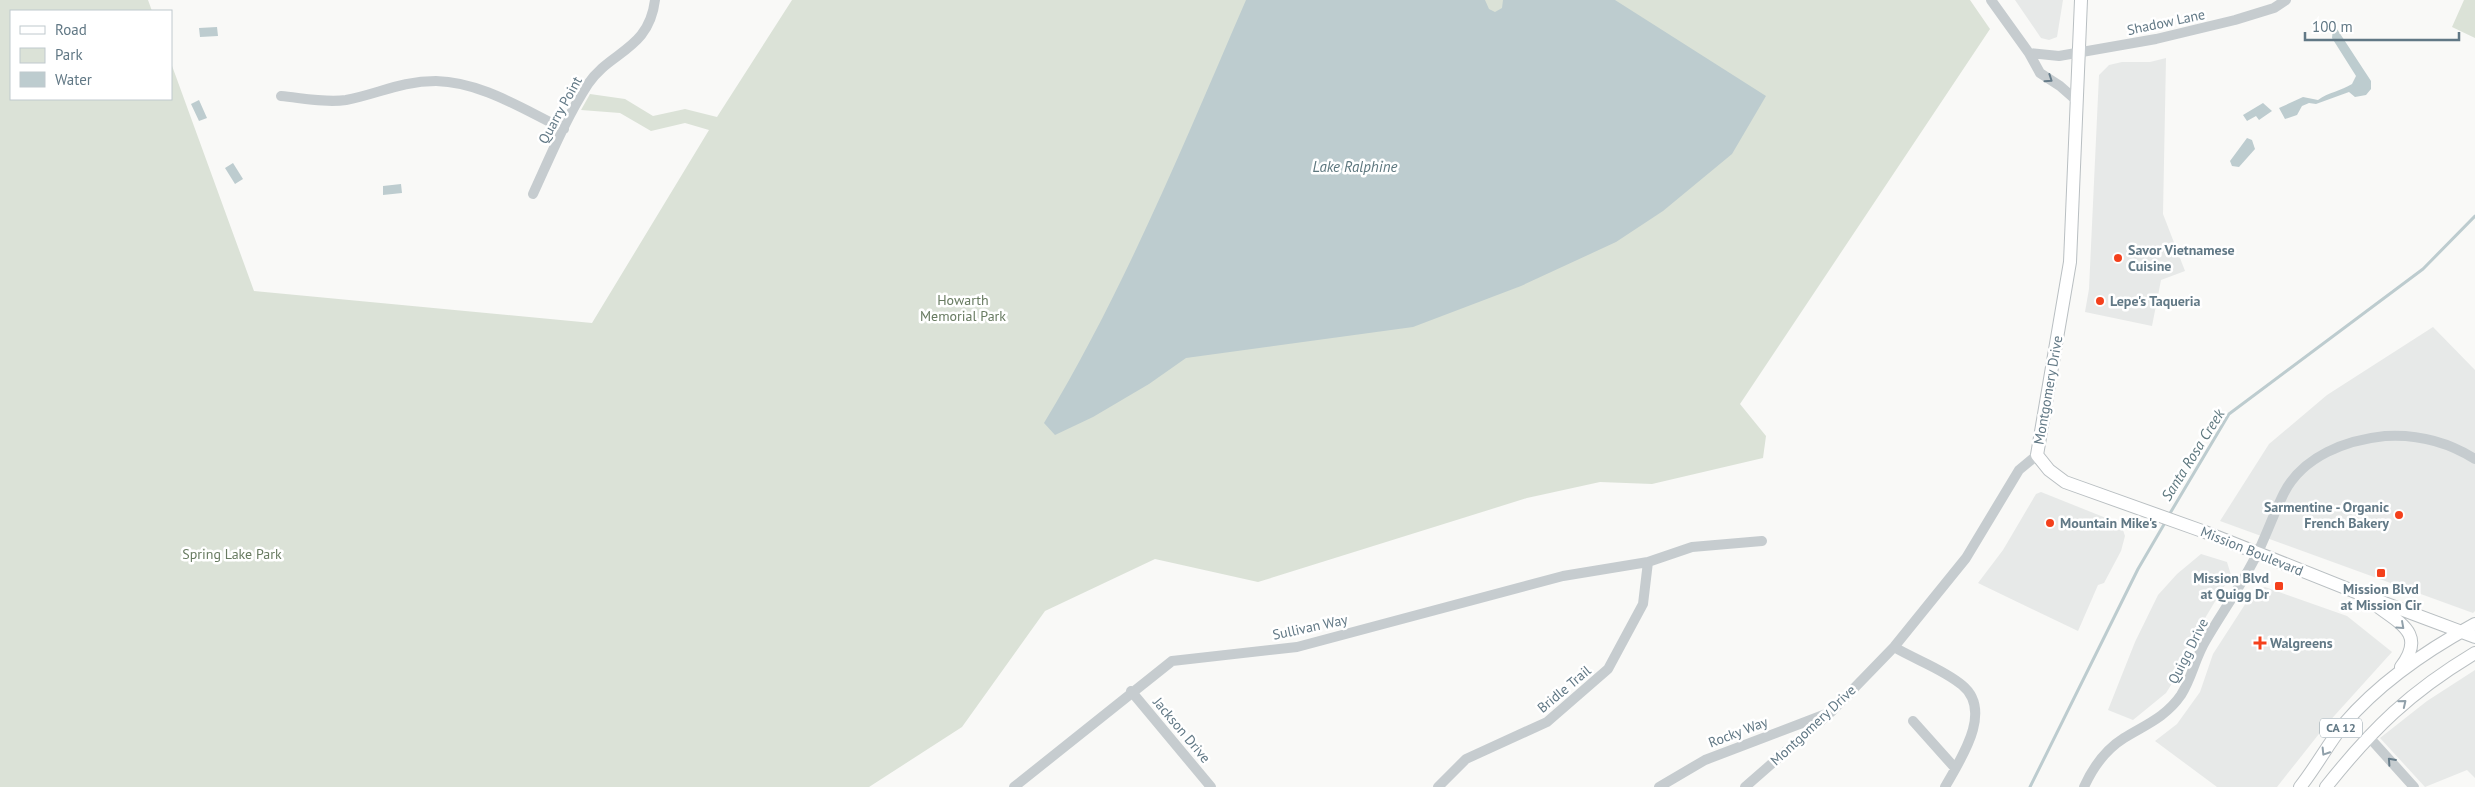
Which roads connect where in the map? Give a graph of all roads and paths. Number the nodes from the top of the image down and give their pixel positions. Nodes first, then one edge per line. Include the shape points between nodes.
1 (655, 0) edge
2 (1991, 0) edge
3 (2081, 0) edge
4 (2286, 0) edge
5 (2029, 53) junction
6 (2078, 54) junction
7 (281, 96) dead end
8 (2076, 100) junction
9 (564, 129) junction
10 (533, 194) dead end
11 (2037, 455) junction
12 (2475, 459) edge
13 (1762, 541) dead end
14 (2257, 553) junction
15 (1648, 562) junction
16 (2363, 595) junction
17 (2475, 624) edge
18 (2462, 631) junction
19 (2475, 637) edge
20 (1894, 647) junction
21 (2475, 653) edge
22 (2393, 678) junction
23 (1131, 691) junction
24 (1831, 712) junction
25 (1913, 722) dead end
26 (2368, 736) junction
27 (1955, 768) junction
28 (1014, 787) edge
29 (1211, 787) edge
30 (1438, 787) edge
31 (1659, 787) edge
32 (1746, 787) edge
33 (1945, 787) edge
34 (2084, 787) edge
35 (2300, 787) edge
36 (2326, 787) edge
37 (2414, 787) edge

1 - 9 street, Quarry Point via 650,21 641,36 620,56 603,66 589,82
2 - 5 street
3 - 6 main road, Montgomery Drive
4 - 6 street, Shadow Lane via 2274,8 2211,27
5 - 6 street, Shadow Lane via 2051,57
5 -> 8 street via 2040,73
6 - 8 main road, Montgomery Drive
7 - 9 street via 345,100 400,84 453,82 486,92
8 - 11 main road, Montgomery Drive via 2070,262
9 - 10 street, Quarry Point
11 - 14 main road, Mission Boulevard via 2065,482
11 - 20 street, Montgomery Drive via 2019,470 1966,558
12 - 14 street, Quigg Drive via 2460,450 2418,437 2398,435 2340,446 2311,462 2289,486
13 - 15 street, Sullivan Way via 1692,547
14 - 16 main road, Mission Boulevard
14 - 34 street, Quigg Drive via 2205,641 2179,698 2162,716 2104,754
15 - 23 street, Sullivan Way via 1563,576 1297,647 1172,661
15 - 30 street, Bridle Trail via 1643,604 1608,669 1547,722 1466,759
16 - 18 main road, Mission Boulevard
16 -> 22 main road via 2406,629 2411,638 2411,652
17 - 18 main road, CA 12
18 - 19 main road, Mission Boulevard
18 - 22 main road, CA 12
20 - 24 street, Montgomery Drive
20 - 27 street via 1954,679 1971,696 1976,707 1975,721
26 -> 21 main road, CA 12 via 2406,700
22 -> 35 main road, CA 12 via 2344,724
23 - 28 street, Sullivan Way
23 - 29 street, Jackson Drive
24 - 31 street, Rocky Way via 1705,760
24 - 32 street, Montgomery Drive
25 - 27 street
26 - 36 main road, CA 12
37 -> 26 street
27 - 33 street

